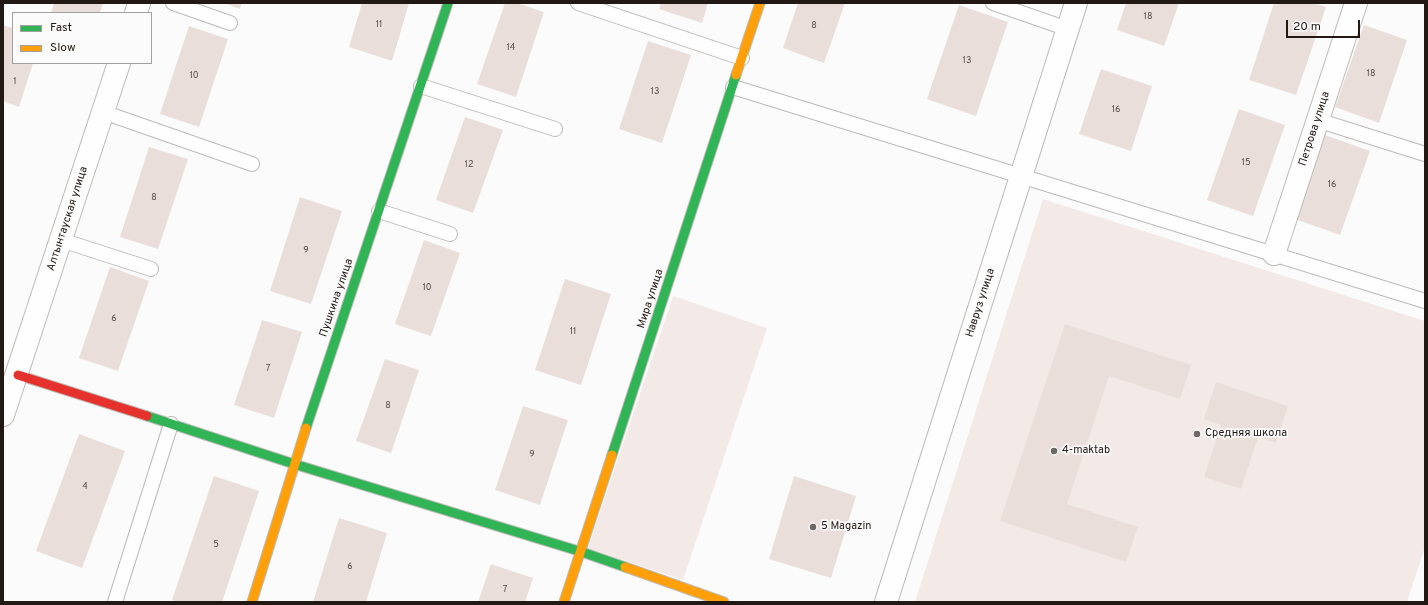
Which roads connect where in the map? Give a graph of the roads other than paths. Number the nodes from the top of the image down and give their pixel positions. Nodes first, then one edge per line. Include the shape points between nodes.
1 (173, 3) edge
2 (448, 3) edge
3 (578, 3) edge
4 (760, 3) edge
5 (993, 3) edge
6 (1076, 3) edge
7 (1356, 3) edge
8 (230, 23) dead end
9 (1068, 29) junction
10 (742, 58) junction
11 (119, 64) edge
12 (421, 86) junction
13 (733, 87) junction
14 (103, 112) junction
15 (1318, 120) junction
16 (555, 129) dead end
17 (1425, 154) edge
18 (252, 164) dead end
19 (1022, 176) junction
20 (379, 210) junction
21 (450, 234) dead end
22 (61, 240) junction
23 (1274, 254) junction
24 (151, 269) dead end
25 (1425, 301) edge
26 (18, 375) junction
27 (3, 415) edge
28 (171, 424) junction
29 (294, 464) junction
30 (582, 552) junction
31 (115, 602) edge
32 (252, 602) edge
33 (564, 602) edge
34 (724, 602) edge
35 (886, 602) edge

1 - 8 lane
2 - 12 street, Пушкина улица
3 - 10 lane
4 - 10 street, Мира улица
5 - 9 lane
6 - 9 street, Навруз улица
7 - 15 street, Петрова улица
9 - 19 street, Навруз улица
10 - 13 street, Мира улица
11 - 14 street, Алтынтауская улица
12 - 16 lane
12 - 20 street, Пушкина улица
13 - 19 lane
13 - 30 street, Мира улица
14 - 18 lane
14 - 22 street, Алтынтауская улица
15 - 17 lane
15 - 23 street, Петрова улица
19 - 23 lane
19 - 35 street, Навруз улица
20 - 21 lane
20 - 29 street, Пушкина улица
22 - 24 lane
22 - 26 street, Алтынтауская улица
23 - 25 lane
26 - 27 street, Алтынтауская улица
26 - 28 street
28 - 29 street
28 - 31 lane
29 - 30 street
29 - 32 street, Пушкина улица
30 - 33 street, Мира улица
30 - 34 street

